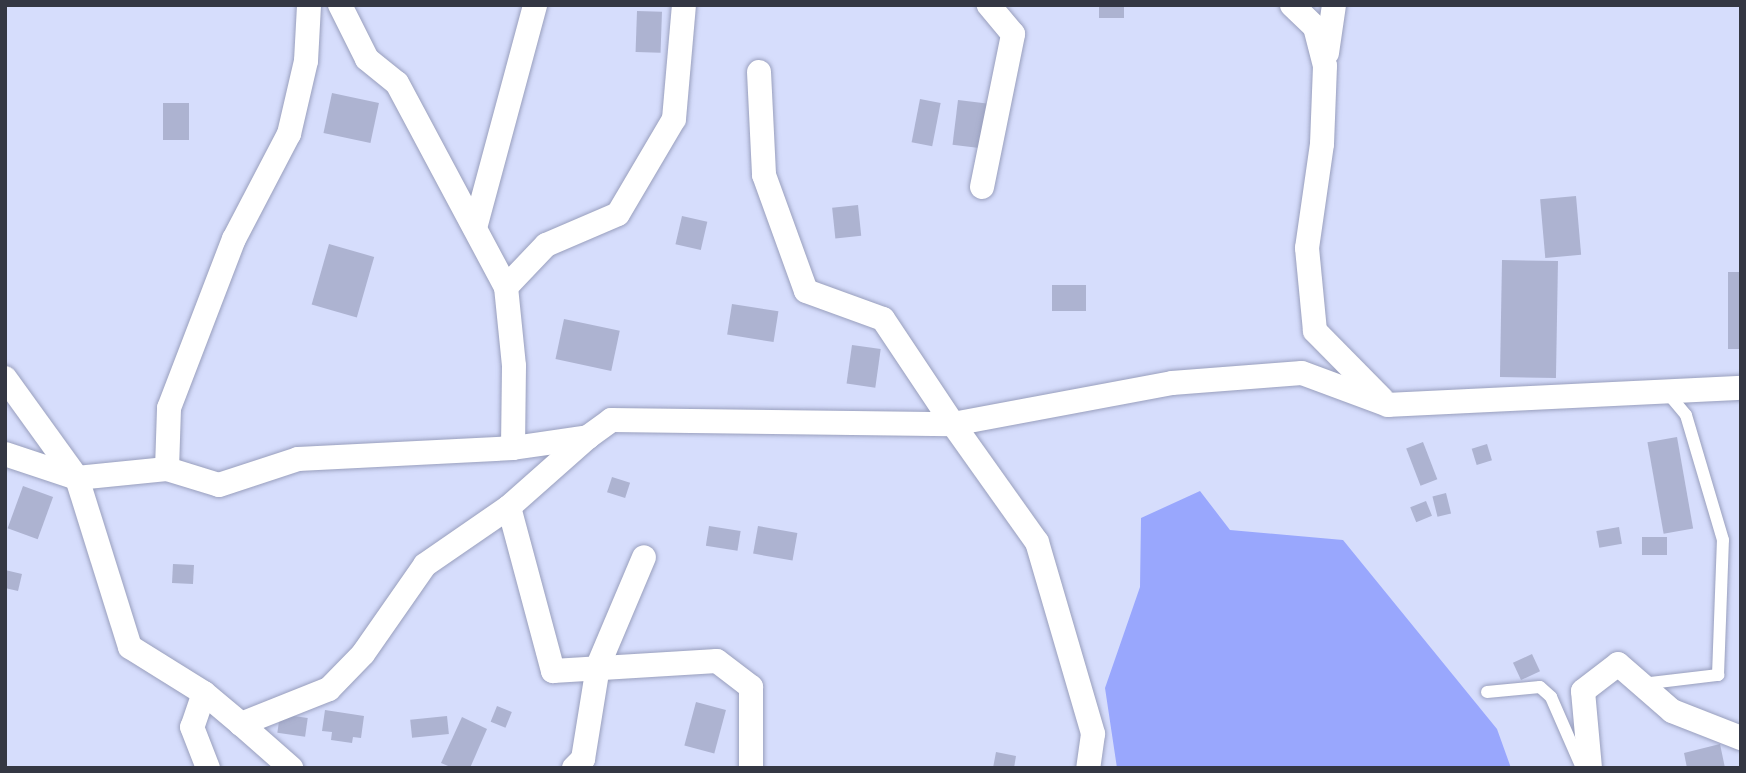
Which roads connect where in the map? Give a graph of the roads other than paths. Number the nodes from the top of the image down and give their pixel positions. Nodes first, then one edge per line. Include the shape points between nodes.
1 (310, 5) edge
2 (340, 5) edge
3 (535, 5) edge
4 (684, 5) edge
5 (989, 5) edge
6 (1292, 5) edge
7 (1334, 5) edge
8 (1325, 66) junction
9 (758, 72) dead end
10 (982, 187) dead end
11 (475, 228) junction
12 (506, 287) junction
13 (5, 378) edge
14 (1741, 388) edge
15 (1665, 390) junction
16 (1388, 405) junction
17 (953, 424) junction
18 (589, 437) junction
19 (513, 448) junction
20 (5, 454) edge
21 (167, 469) junction
22 (77, 478) junction
23 (509, 507) junction
24 (644, 558) dead end
25 (598, 666) junction
26 (1641, 684) junction
27 (1487, 692) dead end
28 (204, 693) junction
29 (241, 724) junction
30 (1741, 738) edge
31 (208, 768) edge
32 (291, 768) edge
33 (574, 768) edge
34 (751, 768) edge
35 (1088, 768) edge
36 (1582, 768) edge
37 (1590, 768) edge

1 - 21 street via 306,61 289,134 234,239 169,408
2 - 11 street via 367,59 397,83
3 - 11 street
4 - 12 street via 674,120 618,214 546,245
5 - 10 street via 1013,34
6 - 8 street via 1315,27
7 - 8 street
8 - 16 street via 1322,144 1307,248 1315,331
9 - 17 street via 764,174 806,291 883,319
11 - 12 street
12 - 19 street via 514,366
13 - 22 street
14 - 15 street
15 - 16 street
15 - 26 lane via 1686,415 1723,540 1718,675
16 - 17 street via 1303,373 1172,383
17 - 18 street via 611,420
17 - 35 street via 1037,542 1093,734
18 - 19 street
18 - 23 street
19 - 21 street via 298,459 219,485
20 - 22 street
21 - 22 street
22 - 28 street via 130,647
23 - 25 street via 552,671
23 - 29 street via 425,565 363,654 330,689
24 - 25 street
25 - 33 street via 583,759
25 - 34 street via 717,661 751,687
26 - 30 street via 1672,711
26 - 37 street via 1618,664 1583,691
27 - 36 lane via 1540,687 1551,697
28 - 29 street
28 - 31 street via 192,727
29 - 32 street

